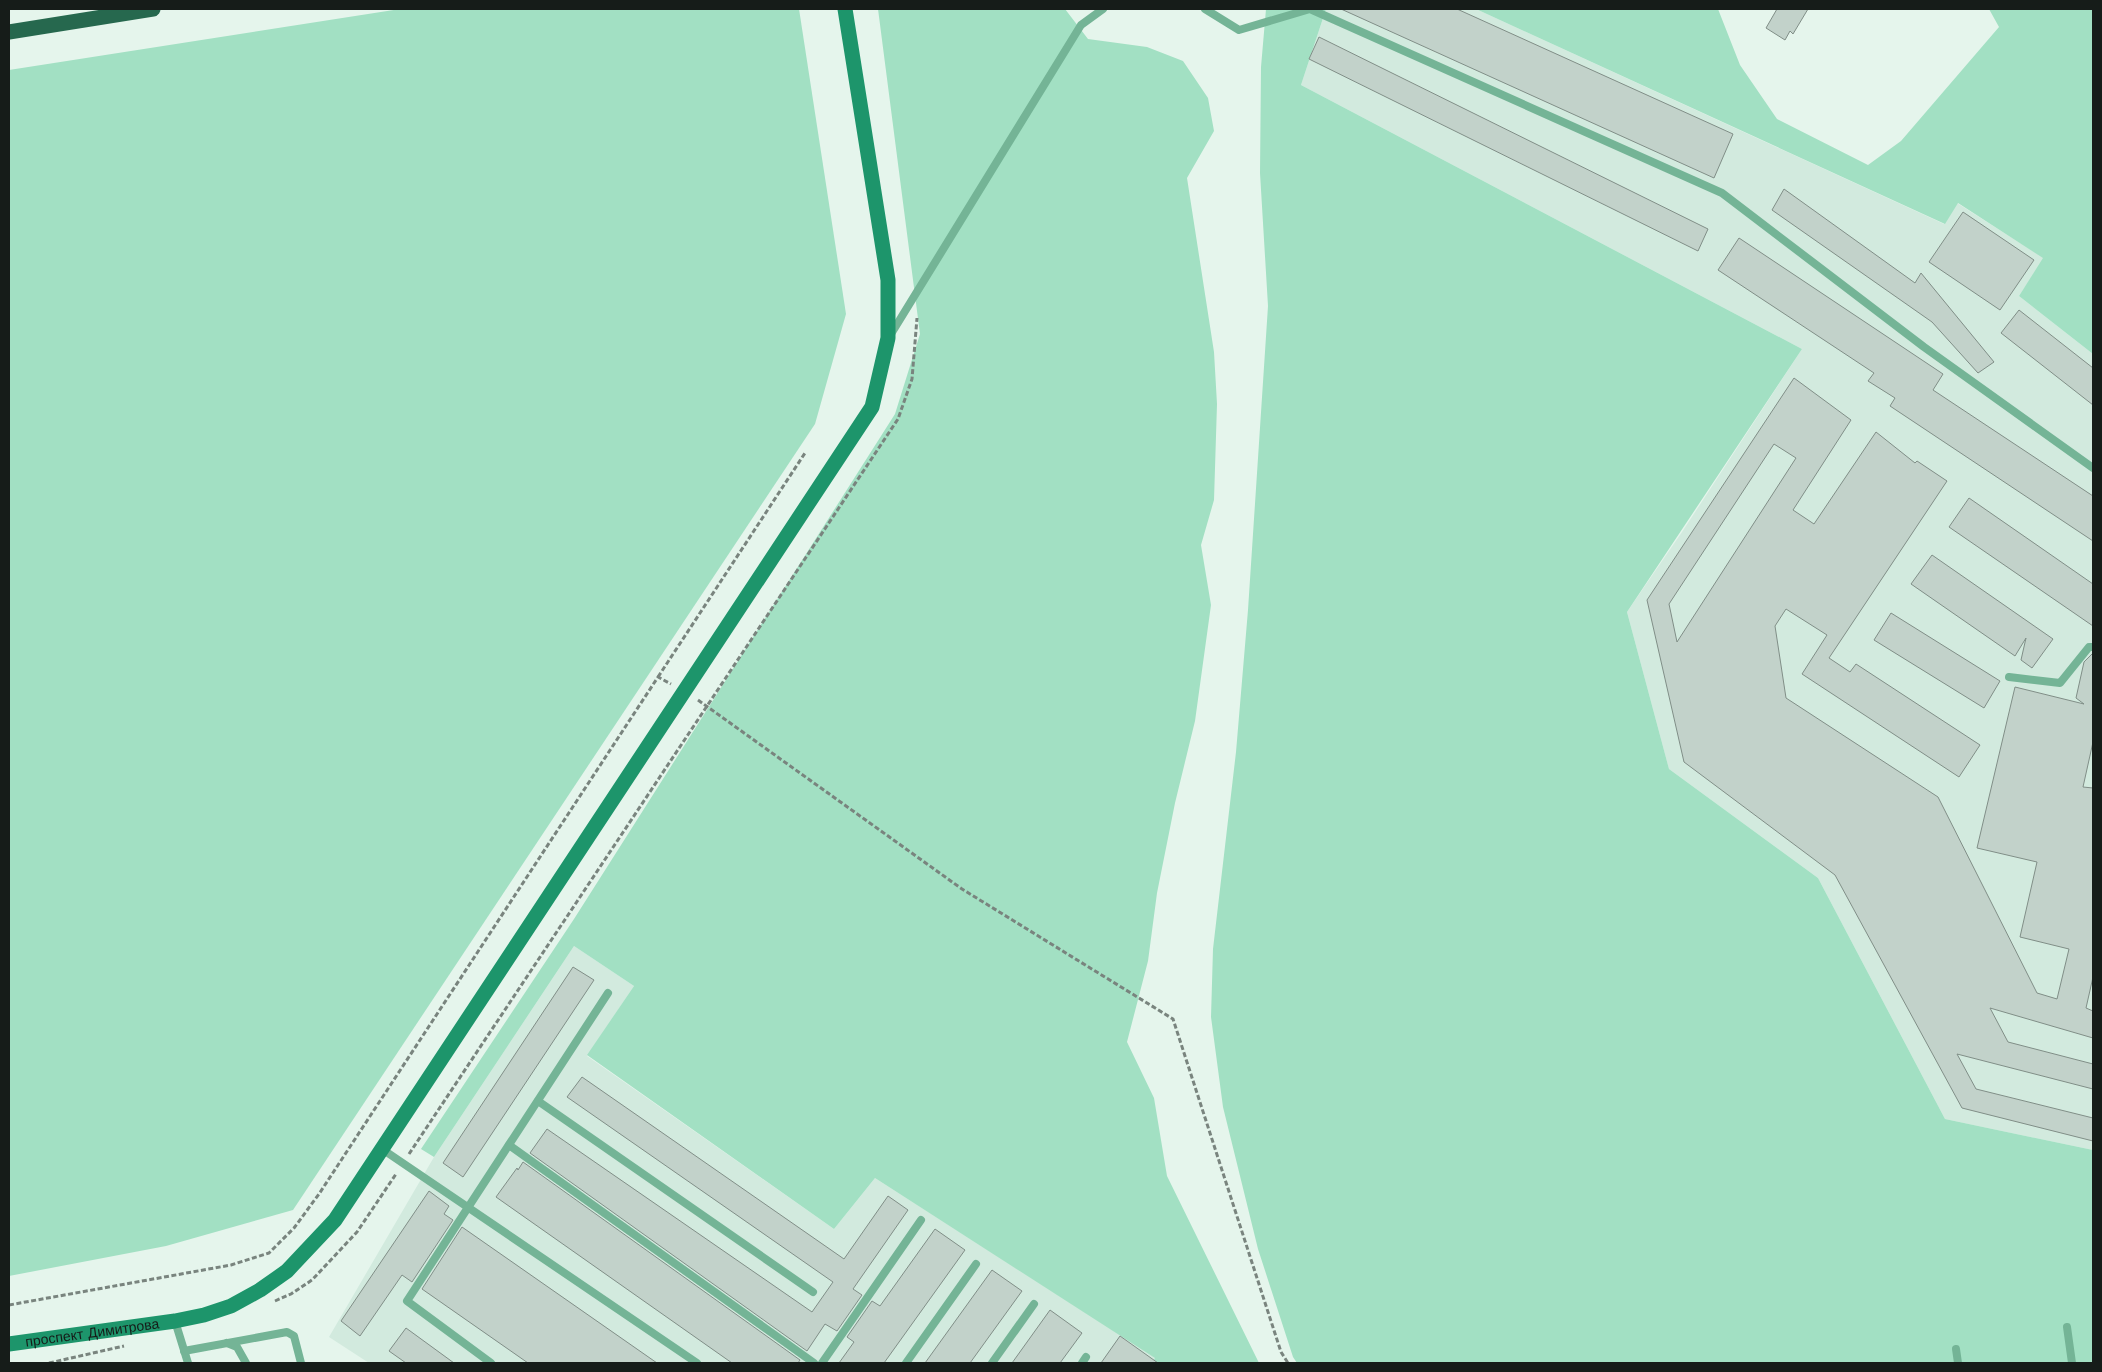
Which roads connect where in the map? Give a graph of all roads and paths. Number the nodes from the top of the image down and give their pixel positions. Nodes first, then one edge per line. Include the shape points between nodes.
1 (153, 9) edge
2 (845, 9) edge
3 (1104, 9) edge
4 (1205, 9) edge
5 (9, 32) edge
6 (888, 338) junction
7 (804, 453) dead end
8 (2093, 468) edge
9 (2093, 646) edge
10 (658, 677) junction
11 (2009, 677) dead end
12 (684, 692) junction
13 (608, 993) dead end
14 (538, 1101) junction
15 (509, 1145) junction
16 (382, 1150) junction
17 (468, 1208) junction
18 (921, 1220) dead end
19 (976, 1264) dead end
20 (813, 1292) dead end
21 (1034, 1304) dead end
22 (9, 1305) edge
23 (175, 1321) junction
24 (2067, 1327) dead end
25 (227, 1343) junction
26 (9, 1344) edge
27 (1956, 1349) dead end
28 (184, 1351) junction
29 (188, 1363) edge
30 (246, 1363) edge
31 (300, 1363) edge
32 (491, 1363) edge
33 (697, 1363) edge
34 (814, 1363) edge
35 (822, 1363) edge
36 (906, 1363) edge
37 (992, 1363) edge
38 (1288, 1363) edge
39 (1958, 1363) edge
40 (2072, 1363) edge

1 - 5 highway
2 - 6 main road, проспект Димитрова via 888,280
3 - 6 lane via 1081,25
4 - 8 lane via 1239,30 1310,9 1722,193 1924,347
6 - 12 main road, проспект Димитрова via 872,407
7 - 10 path
9 - 11 lane via 2060,683
10 - 12 path
10 - 22 path via 319,1194 294,1228 269,1253 231,1265
12 - 16 main road, проспект Димитрова
12 - 38 path via 708,705 962,889 1173,1019 1281,1352
13 - 14 lane
14 - 15 lane
14 - 20 lane
15 - 17 lane
15 - 34 lane
16 - 17 lane
16 - 23 main road, проспект Димитрова via 335,1220 286,1272 231,1306
17 - 32 lane via 407,1301
17 - 33 lane
18 - 35 lane
19 - 36 lane
21 - 37 lane
23 - 26 main road, проспект Димитрова
23 - 28 lane
24 - 40 lane
25 - 28 lane
25 - 30 lane via 237,1347
25 - 31 lane via 287,1332 294,1336
27 - 39 lane
28 - 29 lane

